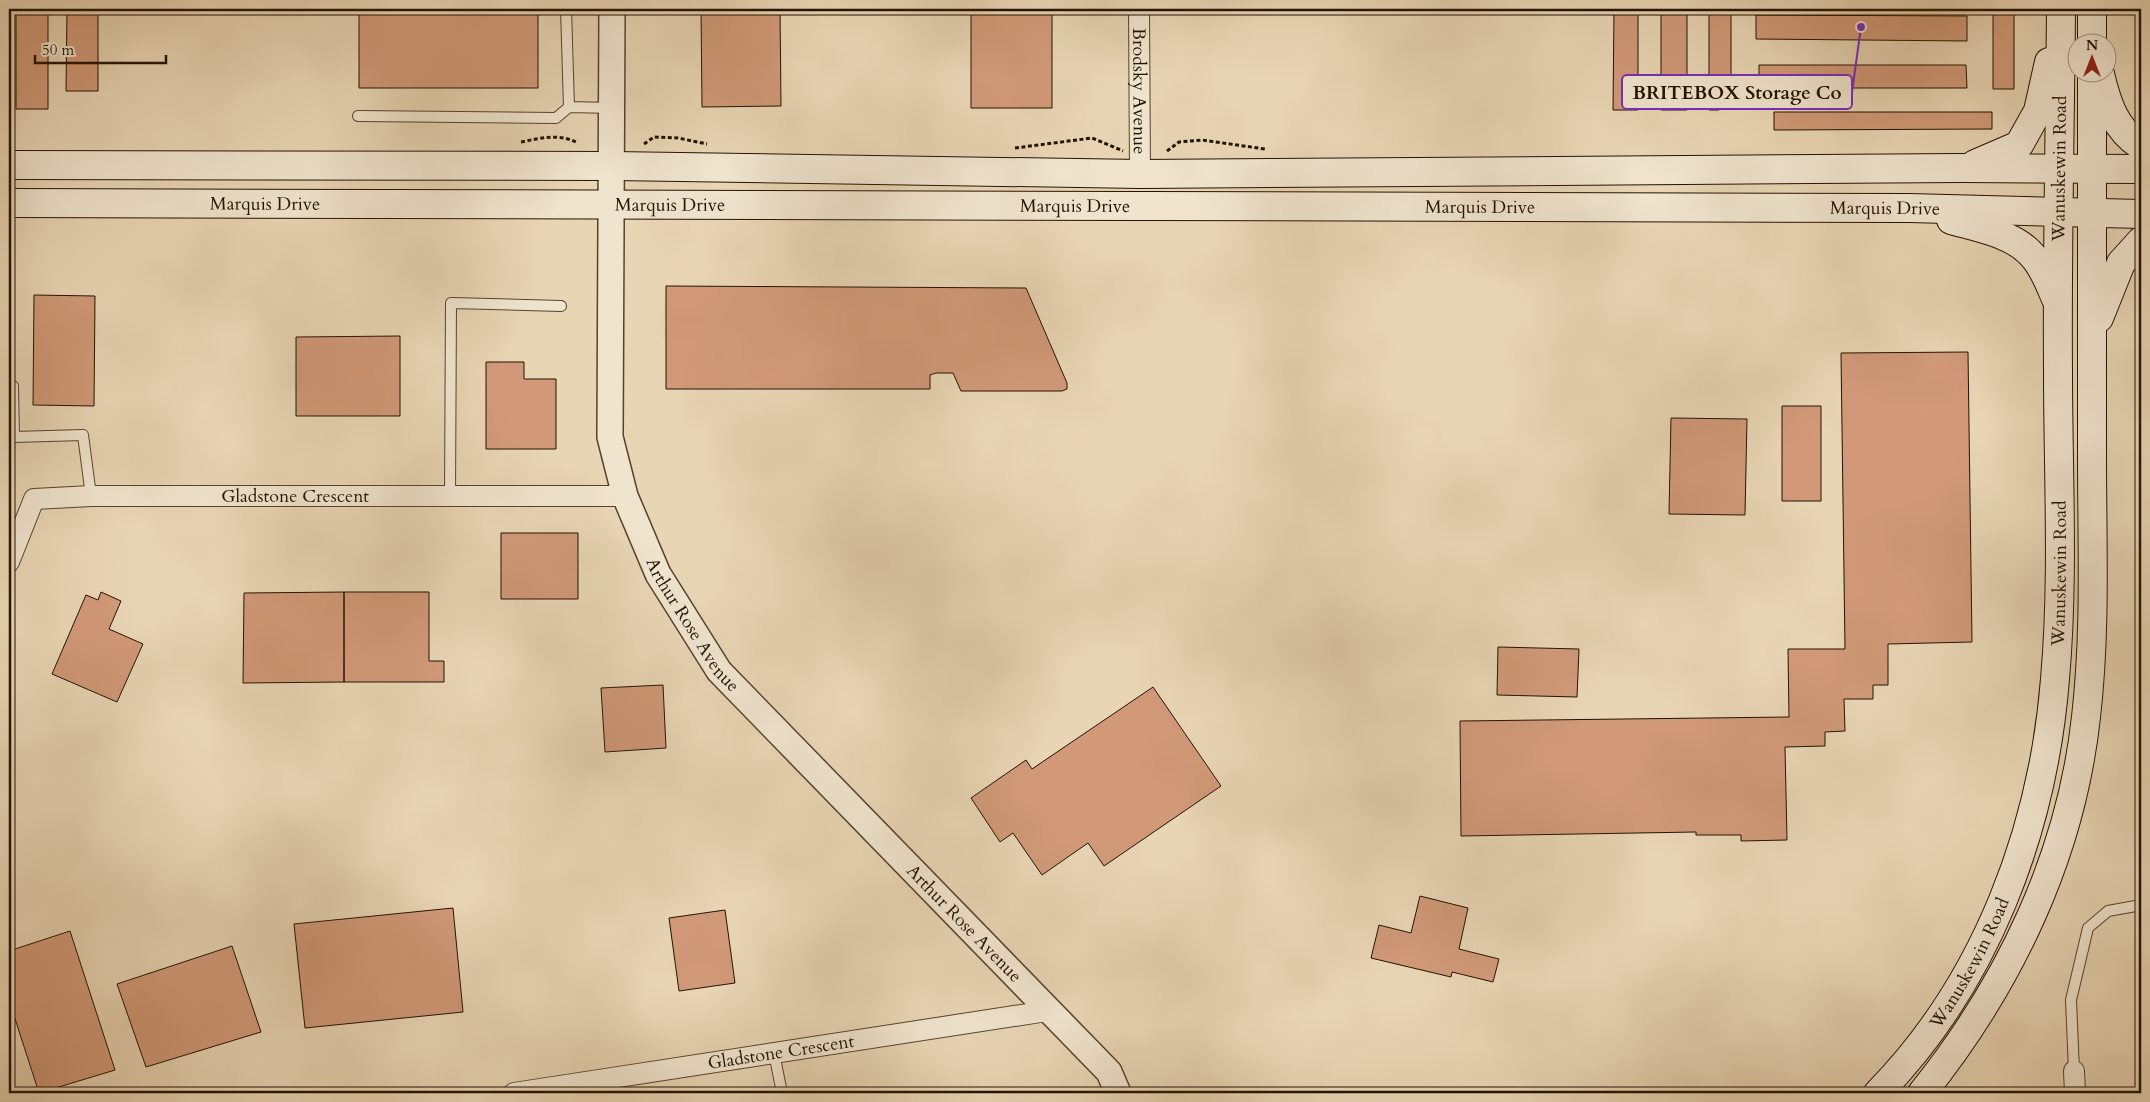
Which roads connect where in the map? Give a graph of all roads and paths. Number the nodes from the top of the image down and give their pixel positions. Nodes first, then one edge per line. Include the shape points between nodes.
1 (566, 9) edge
2 (612, 9) edge
3 (1139, 9) edge
4 (2061, 12) edge
5 (2092, 82) edge
6 (2102, 82) edge
7 (569, 106) junction
8 (613, 108) junction
9 (358, 116) dead end
10 (2141, 146) edge
11 (9, 165) edge
12 (613, 166) junction
13 (1962, 168) junction
14 (2060, 169) junction
15 (2092, 170) junction
16 (2141, 170) edge
17 (1140, 174) junction
18 (9, 203) edge
19 (613, 204) junction
20 (1909, 208) junction
21 (2059, 212) junction
22 (2092, 214) junction
23 (2141, 214) edge
24 (2141, 240) edge
25 (2057, 301) junction
26 (560, 306) dead end
27 (2092, 341) junction
28 (13, 386) dead end
29 (91, 496) junction
30 (450, 496) junction
31 (625, 496) junction
32 (9, 562) edge
33 (2141, 905) edge
34 (1047, 1011) junction
35 (774, 1053) junction
36 (2074, 1071) joint
37 (567, 1089) edge
38 (523, 1093) edge
39 (782, 1093) edge
40 (1118, 1093) edge
41 (1878, 1093) edge
42 (1922, 1093) edge
43 (2075, 1093) edge

1 - 7 lane
2 - 8 street, Arthur Rose Avenue
3 - 17 street, Brodsky Avenue
4 - 13 main road via 2038,111 2019,145
4 - 14 main road, Wanuskewin Road
5 - 15 main road, Wanuskewin Road
6 - 10 main road via 2108,105 2126,136
7 - 8 lane
7 - 9 lane via 556,118
8 - 12 street, Arthur Rose Avenue
11 - 12 main road, Marquis Drive
12 - 17 main road, Marquis Drive
12 - 19 street, Arthur Rose Avenue
13 - 14 main road, Marquis Drive
13 - 17 main road, Marquis Drive
14 - 15 main road, Marquis Drive
14 - 21 main road, Wanuskewin Road
15 - 16 main road, Marquis Drive
15 - 22 main road, Wanuskewin Road
18 - 19 main road, Marquis Drive
19 - 20 main road, Marquis Drive
19 - 31 street, Arthur Rose Avenue via 610,437
20 - 21 main road, Marquis Drive
20 - 25 main road via 1986,229 2029,252 2046,276
21 - 22 main road, Marquis Drive
21 - 25 main road, Wanuskewin Road
22 - 23 main road, Marquis Drive
22 - 27 main road, Wanuskewin Road
24 - 27 main road via 2121,263 2104,300
25 - 41 main road, Wanuskewin Road via 2059,606 2055,680 2039,786 2013,875 1983,944 1958,991 1931,1030
26 - 30 lane via 451,303
27 - 42 main road, Wanuskewin Road via 2092,652 2085,726 2072,793 2050,871 2032,918 1975,1023
28 - 29 lane via 14,437 83,435
29 - 30 street, Gladstone Crescent
29 - 32 street, Gladstone Crescent via 34,499
30 - 31 street, Gladstone Crescent
31 - 34 street, Arthur Rose Avenue via 658,574 719,671
33 - 36 lane via 2108,911 2088,928 2071,1000
34 - 35 street, Gladstone Crescent
34 - 40 street, Arthur Rose Avenue via 1109,1072
35 - 37 street, Gladstone Crescent
35 - 39 lane
36 - 43 street
37 - 38 street, Gladstone Crescent

